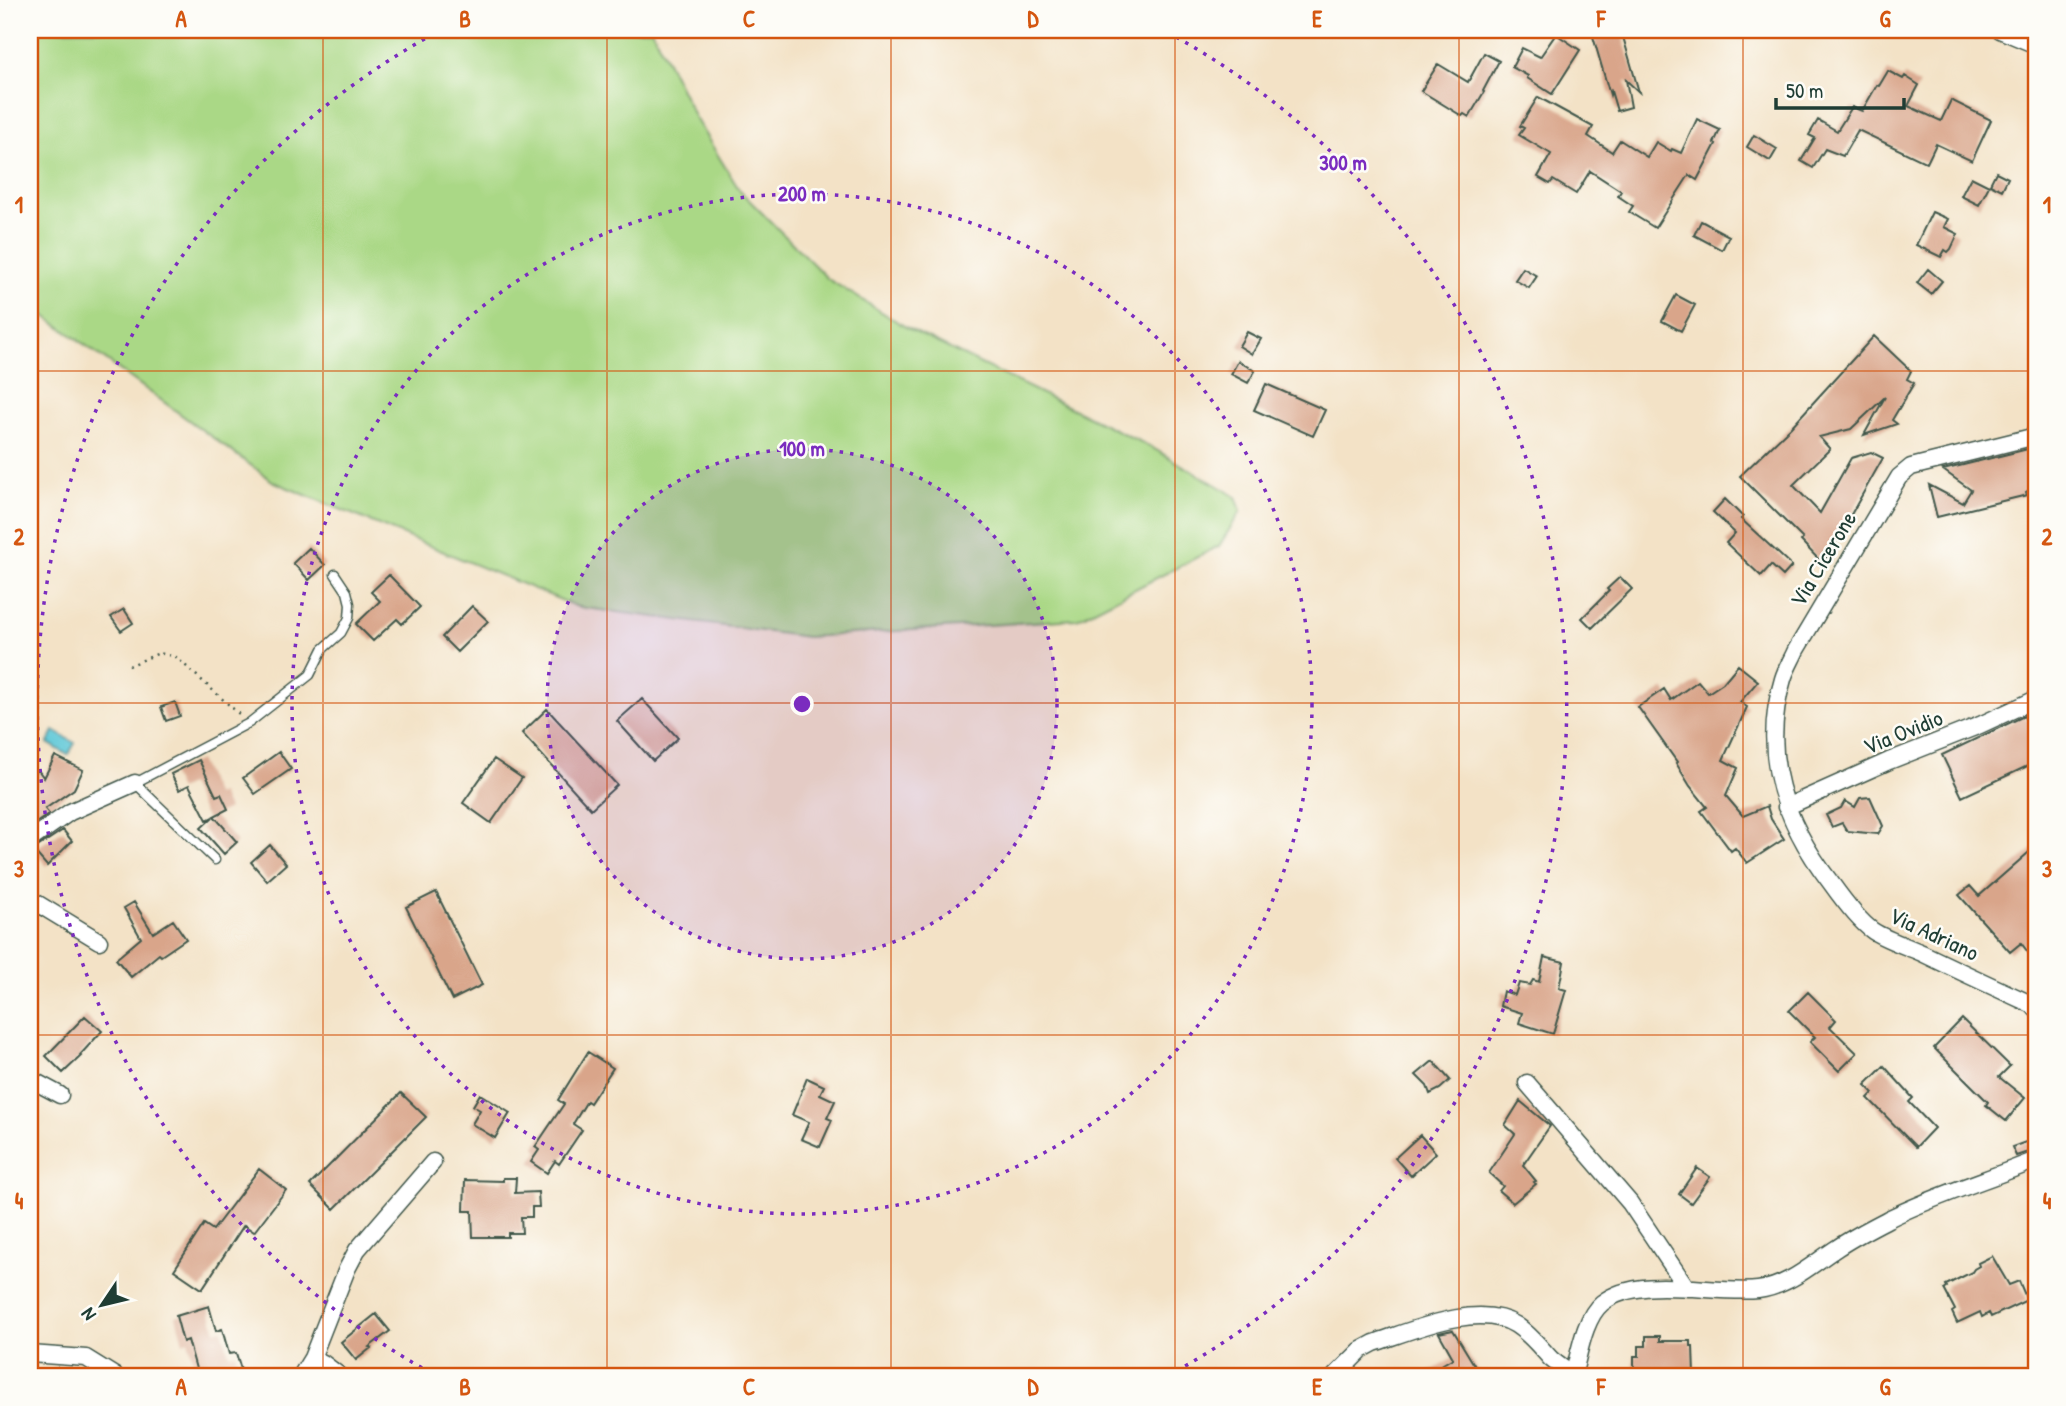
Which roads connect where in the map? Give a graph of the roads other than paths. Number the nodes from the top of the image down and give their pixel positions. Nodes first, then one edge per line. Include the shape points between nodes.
1 (2000, 30) edge
2 (2036, 45) edge
3 (2036, 436) edge
4 (335, 574) dead end
5 (2036, 699) edge
6 (135, 783) junction
7 (1786, 807) junction
8 (30, 840) edge
9 (215, 860) dead end
10 (30, 899) edge
11 (99, 942) dead end
12 (2035, 1004) edge
13 (30, 1079) edge
14 (1527, 1083) dead end
15 (60, 1095) dead end
16 (2036, 1160) edge
17 (433, 1162) dead end
18 (1687, 1288) junction
19 (30, 1354) edge
20 (312, 1358) junction
21 (1573, 1375) edge
22 (115, 1376) edge
23 (301, 1376) edge
24 (341, 1376) edge
25 (1335, 1376) edge

1 - 2 street
3 - 7 street, Via Cicerone via 1911,467 1899,477 1783,677 1773,735 1777,778
4 - 6 lane via 347,592 349,618 341,633 323,649 310,675 249,723
5 - 7 street, Via Ovidio
6 - 8 street via 70,812
6 - 9 lane
7 - 12 street, Via Adriano via 1822,872 1872,930
10 - 11 street
13 - 15 street
14 - 18 street via 1630,1203
16 - 18 street via 1888,1219 1781,1283 1758,1290
17 - 20 street via 357,1250
18 - 21 street via 1653,1287 1602,1303 1590,1316
19 - 22 street via 86,1358
20 - 23 street
20 - 24 street
21 - 25 street via 1514,1323 1478,1315 1374,1343

